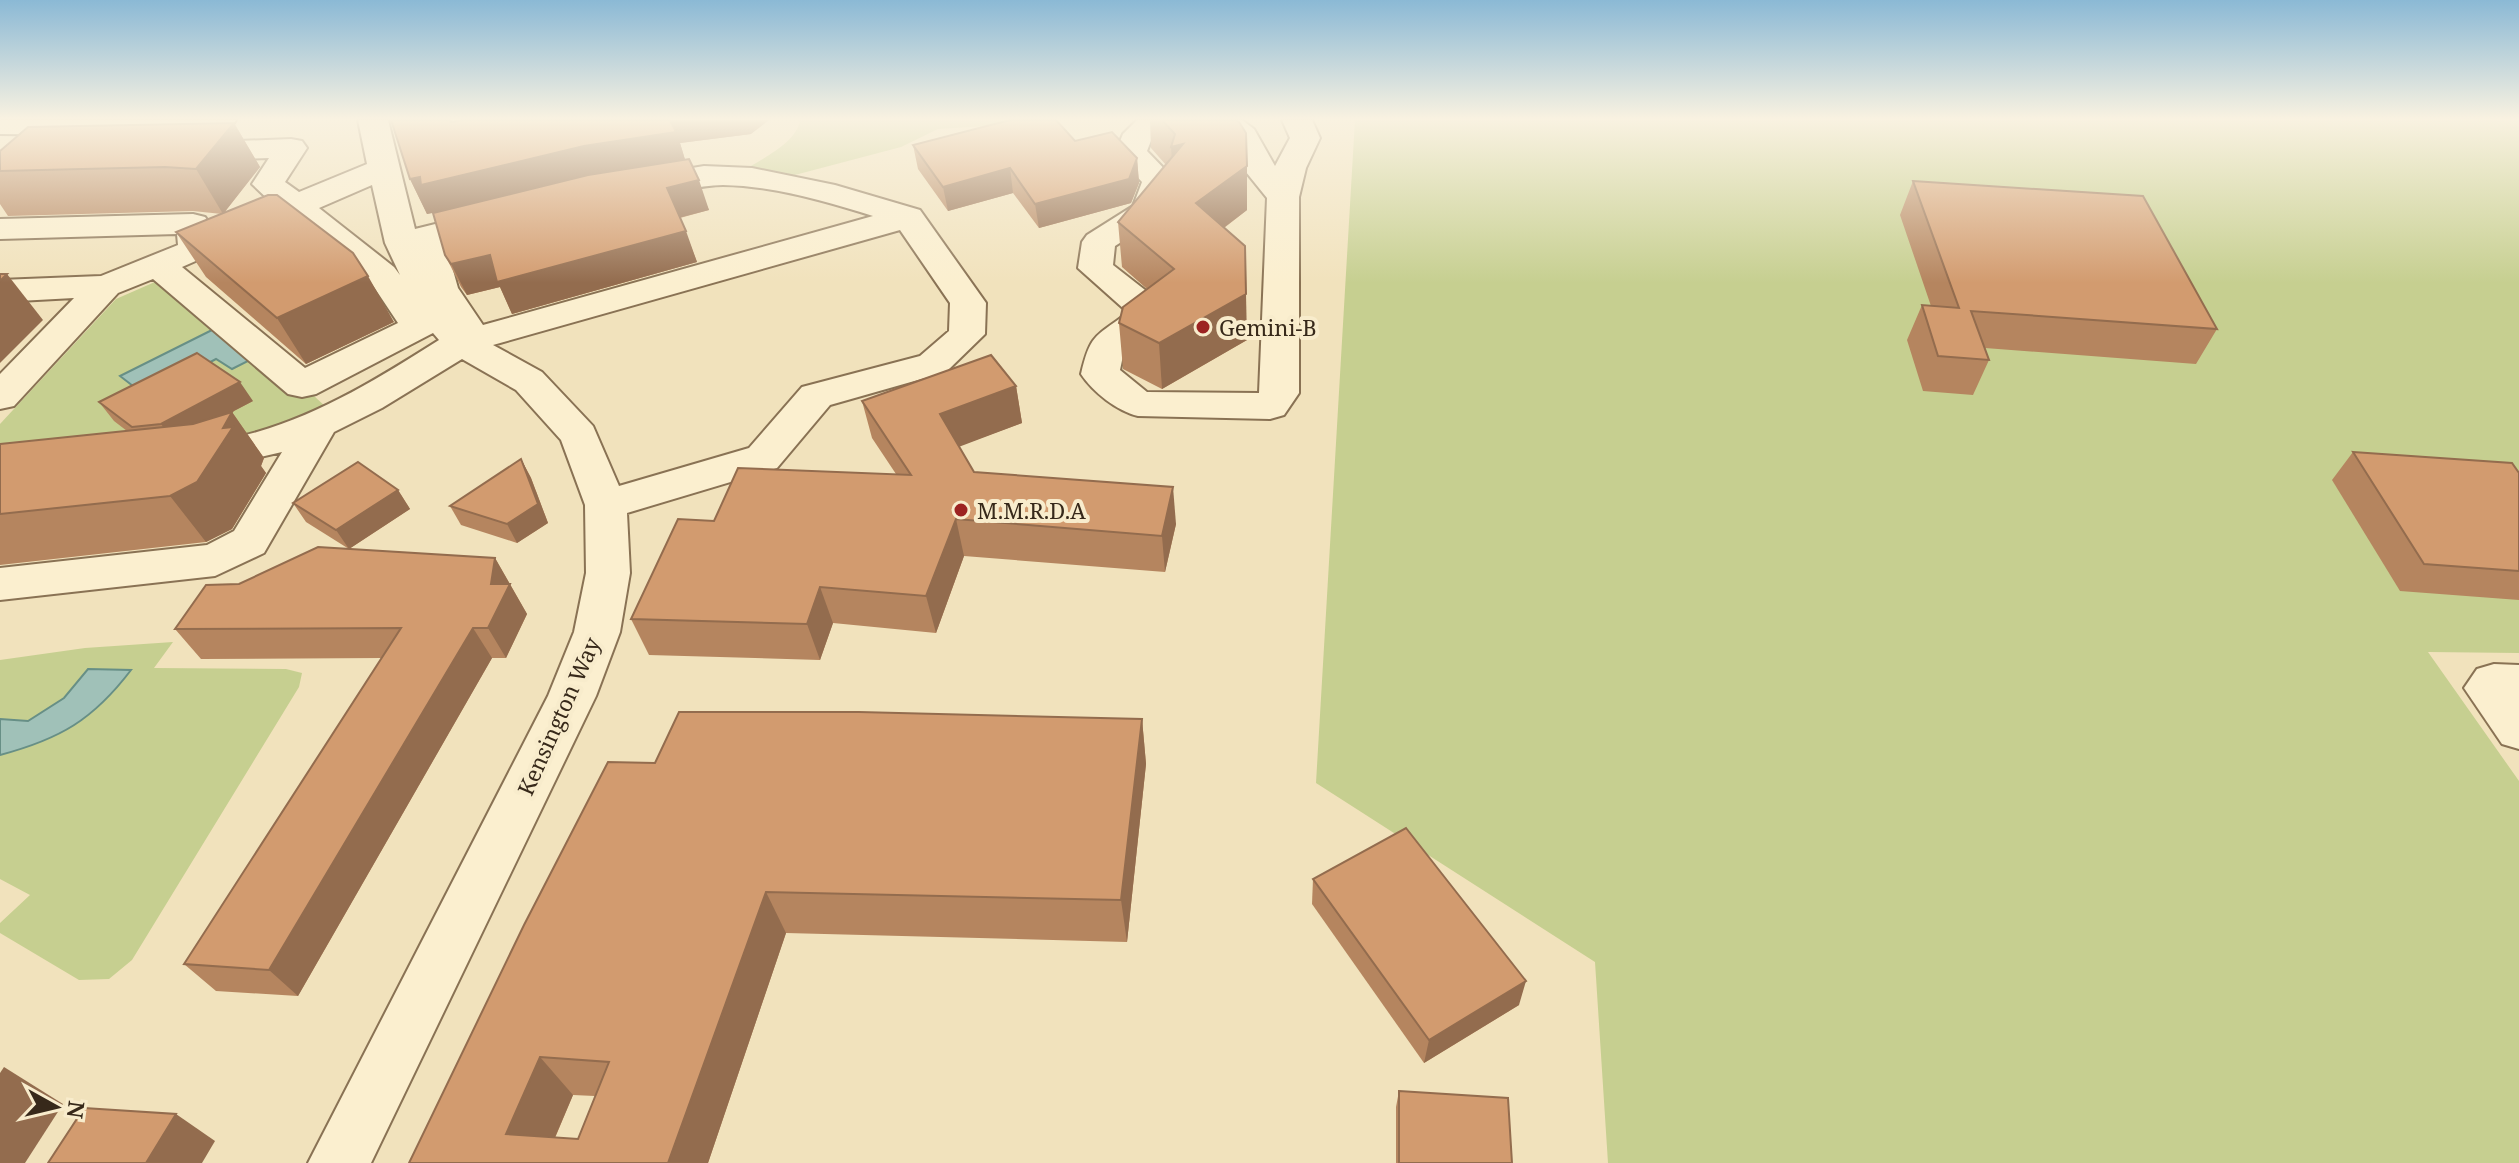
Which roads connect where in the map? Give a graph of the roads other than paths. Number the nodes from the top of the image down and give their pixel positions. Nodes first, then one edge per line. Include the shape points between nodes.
1 (274, 174) edge
2 (369, 174) edge
3 (386, 174) edge
4 (1153, 174) edge
5 (1267, 174) edge
6 (1285, 174) edge
7 (1290, 174) edge
8 (1287, 183) junction
9 (613, 190) edge
10 (295, 206) junction
11 (527, 211) edge
12 (908, 217) junction
13 (0, 229) edge
14 (219, 238) junction
15 (159, 266) junction
16 (106, 286) junction
17 (0, 291) edge
18 (461, 343) junction
19 (0, 397) edge
20 (319, 424) junction
21 (166, 460) edge
22 (606, 505) junction
23 (0, 584) edge
24 (2519, 683) edge
25 (2519, 730) edge
26 (339, 1163) edge

1 - 10 street via 268,184
2 - 10 street
3 - 18 street, Kensington Way via 402,243 437,314
4 - 8 street via 1159,180 1147,211 1099,242 1095,268 1141,305 1144,319 1106,346 1100,374 1138,404 1270,406 1280,393
5 - 8 street
6 - 8 street
7 - 8 street
9 - 12 street via 705,176 744,178 857,199
10 - 14 street
10 - 15 street via 382,274 419,327 302,385
11 - 12 street via 427,236 440,288 474,339
12 - 22 street via 968,303 967,334 933,364 816,396 763,458
13 - 14 street via 193,224
14 - 15 street
15 - 16 street
16 - 17 street
16 - 19 street
18 - 20 street via 354,409
18 - 22 street, Kensington Way via 529,381 579,435
20 - 21 street via 227,454
20 - 23 street via 249,542 215,560
22 - 26 street, Kensington Way via 608,573 597,632 572,696
24 - 25 street via 2494,682 2488,688

